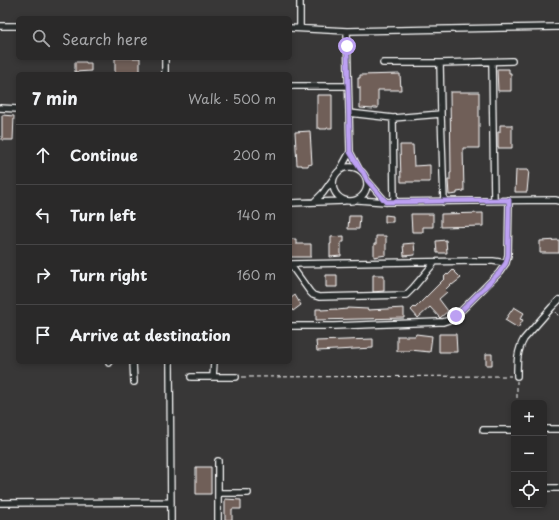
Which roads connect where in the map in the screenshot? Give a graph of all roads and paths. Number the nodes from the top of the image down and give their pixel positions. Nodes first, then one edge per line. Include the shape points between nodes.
1 (300, 0) edge
2 (0, 26) edge
3 (16, 26) edge
4 (559, 27) edge
5 (292, 28) edge
6 (300, 28) junction
7 (347, 31) junction
8 (165, 60) edge
9 (512, 61) dead end
10 (492, 62) junction
11 (383, 63) dead end
12 (440, 63) junction
13 (165, 72) edge
14 (292, 86) edge
15 (348, 86) junction
16 (0, 108) edge
17 (16, 109) edge
18 (349, 112) junction
19 (441, 114) junction
20 (393, 118) junction
21 (350, 152) junction
22 (360, 169) junction
23 (340, 170) junction
24 (334, 178) junction
25 (367, 180) junction
26 (358, 200) junction
27 (494, 200) junction
28 (509, 200) junction
29 (344, 201) junction
30 (559, 201) edge
31 (314, 202) junction
32 (386, 202) junction
33 (394, 202) junction
34 (444, 202) junction
35 (292, 203) edge
36 (435, 262) junction
37 (506, 263) junction
38 (292, 264) edge
39 (292, 267) edge
40 (559, 300) edge
41 (292, 326) edge
42 (133, 364) edge
43 (170, 364) edge
44 (214, 364) edge
45 (517, 376) junction
46 (190, 377) dead end
47 (213, 377) junction
48 (236, 377) joint
49 (134, 382) dead end
50 (517, 398) dead end
51 (547, 429) edge
52 (559, 429) edge
53 (484, 430) dead end
54 (511, 430) edge
55 (218, 461) dead end
56 (547, 488) edge
57 (559, 488) edge
58 (218, 493) junction
59 (248, 493) dead end
60 (171, 502) junction
61 (0, 503) edge
62 (171, 520) edge
63 (218, 520) edge

1 - 6 street
2 - 3 street
4 - 7 street
5 - 6 street
6 - 7 street
7 - 15 street
8 - 13 street
9 - 10 street
10 - 12 street
10 - 27 street
11 - 12 street
12 - 19 street
14 - 15 street
15 - 18 street
16 - 17 street
18 - 20 street
18 - 21 street
19 - 20 street
19 - 34 street
20 - 33 street
21 - 22 street
21 - 23 street
22 - 23 street via 350,167
22 - 25 street
23 - 24 street
24 - 29 street via 334,191
24 - 31 street
25 - 26 street via 366,192
25 - 32 street
26 - 29 street
26 - 32 street
27 - 28 street
27 - 34 street
28 - 30 street
28 - 37 street
29 - 31 street
31 - 35 street
32 - 33 street
33 - 34 street
36 - 37 street
36 - 38 street
36 - 39 street via 406,295 316,297 307,289
37 - 41 street via 499,273 448,321
40 - 45 street via 521,344 517,354
42 - 49 street
43 - 60 street
44 - 47 street
45 - 48 path
45 - 50 path
46 - 47 street
47 - 48 street
51 - 52 street
53 - 54 street
55 - 58 street
56 - 57 street
58 - 59 street
58 - 63 street
60 - 61 street
60 - 62 street

